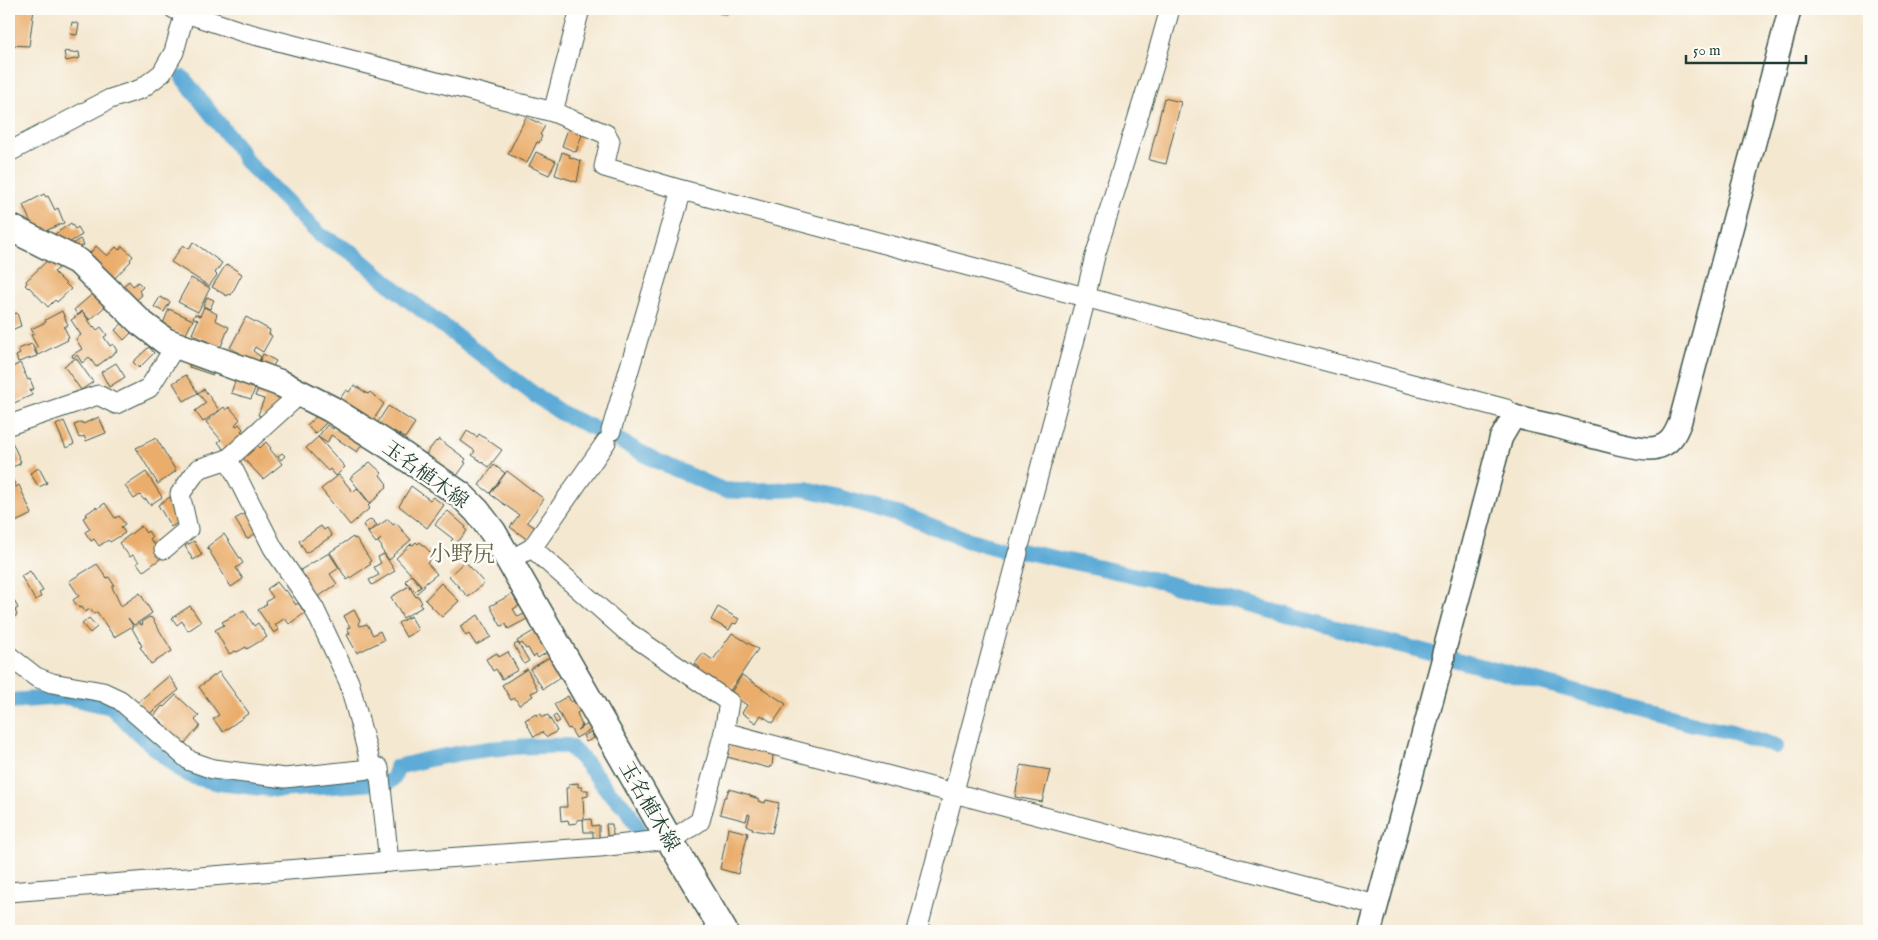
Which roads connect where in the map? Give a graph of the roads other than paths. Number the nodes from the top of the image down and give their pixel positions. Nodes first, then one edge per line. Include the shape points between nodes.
1 (580, 9) edge
2 (1170, 9) edge
3 (1790, 9) edge
4 (179, 11) edge
5 (553, 112) junction
6 (10, 150) edge
7 (682, 190) junction
8 (9, 227) edge
9 (1087, 290) dead end
10 (1083, 309) dead end
11 (176, 345) junction
12 (301, 393) junction
13 (1514, 416) junction
14 (9, 425) edge
15 (228, 459) junction
16 (164, 549) dead end
17 (521, 554) junction
18 (9, 656) edge
19 (724, 732) junction
20 (372, 769) junction
21 (669, 839) junction
22 (389, 862) junction
23 (9, 892) edge
24 (1376, 905) junction
25 (724, 931) edge
26 (918, 931) edge
27 (1370, 931) edge

1 - 5 street
2 - 9 street
3 - 13 street via 1674,436 1667,444 1647,450
4 - 5 street via 243,32
4 - 6 street via 174,52 162,73 141,89 110,99
5 - 7 street via 606,134 610,141 604,167
7 - 13 street via 1506,409
7 - 17 street via 608,437
8 - 11 main road, 玉名植木線 via 80,262 140,322 165,341
10 - 26 street
11 - 12 main road, 玉名植木線
11 - 14 street via 149,388 116,404 98,395
12 - 15 street
12 - 17 main road, 玉名植木線 via 391,447 460,495 493,532
13 - 24 street via 1501,438
15 - 16 street via 198,469 180,494 188,528
15 - 20 street via 273,548 314,608 349,682
17 - 19 street via 729,702
17 - 21 main road, 玉名植木線
18 - 20 street via 36,677 103,692 120,700 190,761 213,769 285,778
19 - 21 street via 700,821
19 - 24 street
20 - 22 street via 379,768
21 - 22 street via 591,848
21 - 25 main road, 玉名植木線
22 - 23 street
24 - 27 street

